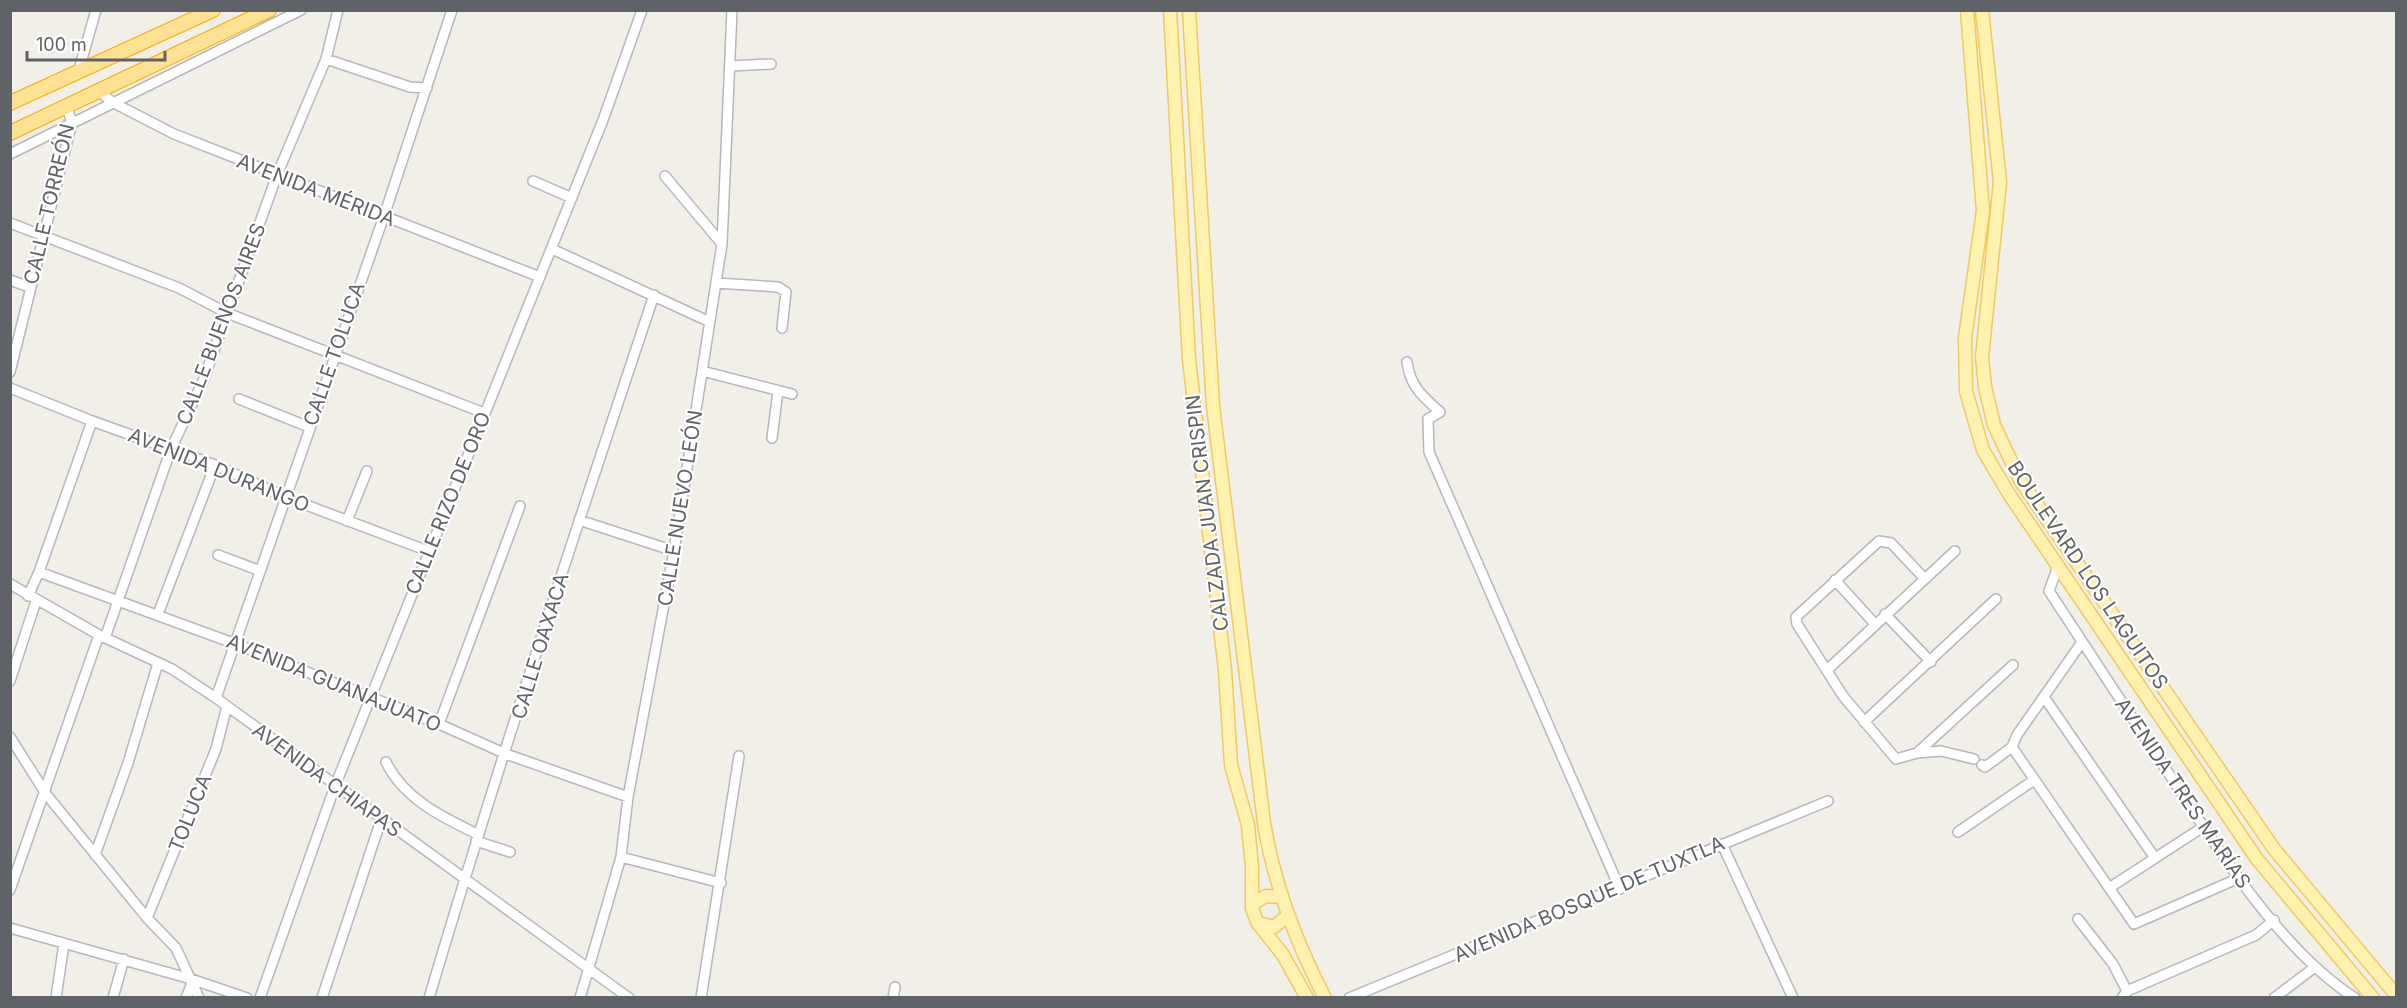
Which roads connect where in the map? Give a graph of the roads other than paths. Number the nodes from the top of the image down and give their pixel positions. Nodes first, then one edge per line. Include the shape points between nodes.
1 (96, 10) edge
2 (213, 10) edge
3 (268, 10) edge
4 (301, 10) edge
5 (338, 10) edge
6 (452, 10) edge
7 (642, 10) edge
8 (732, 10) edge
9 (1170, 10) edge
10 (1189, 10) edge
11 (1959, 10) edge
12 (1967, 10) edge
13 (1982, 10) edge
14 (1987, 10) edge
15 (1987, 38) junction
16 (1971, 39) junction
17 (326, 59) junction
18 (771, 64) dead end
19 (730, 66) junction
20 (78, 73) junction
21 (427, 88) junction
22 (98, 90) junction
23 (112, 102) junction
24 (10, 103) edge
25 (66, 106) junction
26 (72, 122) junction
27 (10, 133) edge
28 (10, 154) edge
29 (278, 175) junction
30 (665, 176) dead end
31 (533, 182) dead end
32 (572, 198) junction
33 (384, 216) junction
34 (10, 223) edge
35 (46, 238) junction
36 (722, 244) junction
37 (552, 249) junction
38 (540, 277) junction
39 (10, 280) edge
40 (716, 283) junction
41 (29, 287) junction
42 (654, 295) junction
43 (227, 313) junction
44 (710, 322) junction
45 (782, 328) dead end
46 (334, 355) junction
47 (1407, 362) dead end
48 (702, 371) junction
49 (10, 372) edge
50 (10, 388) edge
51 (778, 390) junction
52 (792, 394) dead end
53 (239, 399) dead end
54 (484, 413) junction
55 (92, 421) junction
56 (309, 427) junction
57 (772, 438) dead end
58 (171, 448) junction
59 (215, 465) junction
60 (367, 471) dead end
61 (285, 497) junction
62 (520, 506) dead end
63 (579, 520) junction
64 (347, 521) junction
65 (428, 551) junction
66 (674, 551) junction
67 (1955, 551) dead end
68 (218, 555) dead end
69 (2058, 566) junction
70 (258, 570) junction
71 (39, 572) junction
72 (1925, 579) junction
73 (1835, 580) junction
74 (10, 584) edge
75 (32, 598) junction
76 (1996, 599) dead end
77 (118, 600) junction
78 (158, 614) junction
79 (1885, 614) junction
80 (1875, 624) junction
81 (102, 637) junction
82 (2082, 642) junction
83 (233, 643) junction
84 (2141, 656) junction
85 (1931, 662) junction
86 (158, 663) junction
87 (2013, 665) dead end
88 (2126, 665) junction
89 (1827, 670) junction
90 (10, 681) edge
91 (2044, 697) junction
92 (216, 698) junction
93 (373, 698) junction
94 (226, 706) junction
95 (1864, 722) junction
96 (439, 724) junction
97 (10, 737) edge
98 (2012, 747) junction
99 (1917, 753) junction
100 (506, 754) junction
101 (740, 756) dead end
102 (386, 762) dead end
103 (2034, 780) junction
104 (335, 786) junction
105 (46, 794) junction
106 (628, 797) junction
107 (1828, 801) dead end
108 (381, 820) junction
109 (2203, 827) junction
110 (1958, 832) dead end
111 (477, 837) junction
112 (1722, 844) junction
113 (510, 852) dead end
114 (95, 855) junction
115 (621, 857) junction
116 (2155, 858) junction
117 (2239, 878) junction
118 (464, 880) junction
119 (721, 883) junction
120 (11, 885) edge
121 (2109, 888) junction
122 (1620, 889) junction
123 (1281, 897) junction
124 (1252, 904) junction
125 (1287, 916) junction
126 (147, 918) junction
127 (2078, 919) dead end
128 (2274, 920) junction
129 (1257, 922) junction
130 (10, 928) edge
131 (64, 943) junction
132 (124, 959) junction
133 (2315, 967) junction
134 (588, 969) junction
135 (191, 981) junction
136 (895, 987) dead end
137 (2125, 994) edge
138 (2397, 995) edge
139 (56, 998) edge
140 (113, 998) edge
141 (186, 998) edge
142 (199, 998) edge
143 (247, 998) edge
144 (260, 998) edge
145 (322, 998) edge
146 (429, 998) edge
147 (580, 998) edge
148 (629, 998) edge
149 (701, 998) edge
150 (893, 998) edge
151 (1306, 998) edge
152 (1325, 998) edge
153 (1349, 998) edge
154 (1793, 998) edge
155 (2274, 998) edge
156 (2355, 998) edge
157 (2373, 998) edge

1 - 20 street
2 - 20 highway
3 - 22 highway
4 - 23 street
5 - 17 street, CALLE BUENOS AIRES
6 - 21 street, CALLE TOLUCA
7 - 32 street, CALLE RIZO DE ORO
8 - 19 street, CALLE NUEVO LEÓN
9 - 124 main road, CALZADA JUAN CRISPIN via 1189,359 1226,670 1231,765 1248,825
10 - 123 main road, CALZADA JUAN CRISPIN via 1213,406 1264,823
11 - 16 main road
12 - 16 main road, BOULEVARD LOS LAGUITOS
13 - 15 main road, BOULEVARD LOS LAGUITOS
14 - 15 main road
15 - 84 main road, BOULEVARD LOS LAGUITOS via 2000,182 1982,357 1994,424 2020,480
16 - 69 main road, BOULEVARD LOS LAGUITOS via 1983,211 1965,338 1966,391 1983,450
17 - 21 street via 410,87
17 - 29 street, CALLE BUENOS AIRES
18 - 19 street
19 - 36 street, CALLE NUEVO LEÓN
20 - 24 highway
21 - 33 street, CALLE TOLUCA
22 - 23 street, AVENIDA MÉRIDA
22 - 25 highway
23 - 26 street
23 - 29 street, AVENIDA MÉRIDA via 174,134
25 - 26 street, CALLE TORREÓN
25 - 27 highway
26 - 28 street
26 - 35 street, CALLE TORREÓN
29 - 33 street, AVENIDA MÉRIDA
29 - 43 street, CALLE BUENOS AIRES
30 - 36 street
31 - 32 street
32 - 37 street, CALLE RIZO DE ORO
33 - 38 street, AVENIDA MÉRIDA
33 - 46 street, CALLE TOLUCA
34 - 35 street
35 - 41 street, CALLE TORREÓN
35 - 43 street via 179,288
36 - 40 street, CALLE NUEVO LEÓN
37 - 38 street, CALLE RIZO DE ORO
37 - 42 street
38 - 54 street, CALLE RIZO DE ORO
39 - 41 street
40 - 44 street, CALLE NUEVO LEÓN
40 - 45 street via 778,287 786,292
41 - 49 street, CALLE TORREÓN
42 - 44 street
42 - 63 street, CALLE OAXACA
43 - 46 street
43 - 58 street, CALLE BUENOS AIRES via 203,381
44 - 48 street, CALLE NUEVO LEÓN
46 - 54 street
46 - 56 street, CALLE TOLUCA
47 - 122 street via 1414,388 1440,412 1428,419 1429,452
48 - 51 street
48 - 66 street, CALLE NUEVO LEÓN
50 - 55 street, AVENIDA DURANGO
51 - 52 street
51 - 57 street
53 - 56 street
54 - 65 street, CALLE RIZO DE ORO
55 - 58 street, AVENIDA DURANGO
55 - 71 street
56 - 61 street, CALLE TOLUCA
58 - 59 street, AVENIDA DURANGO
58 - 77 street, CALLE BUENOS AIRES
59 - 61 street, AVENIDA DURANGO
59 - 78 street
60 - 64 street
61 - 64 street, AVENIDA DURANGO
61 - 70 street, CALLE TOLUCA
62 - 96 street
63 - 66 street
63 - 100 street, CALLE OAXACA
64 - 65 street, AVENIDA DURANGO
65 - 93 street, CALLE RIZO DE ORO
66 - 106 street, CALLE NUEVO LEÓN
67 - 72 street
68 - 70 street
69 - 82 street, AVENIDA TRES MARÍAS via 2049,591
69 - 88 main road, BOULEVARD LOS LAGUITOS
70 - 83 street, CALLE TOLUCA
71 - 75 street
71 - 77 street, AVENIDA GUANAJUATO
72 - 73 street via 1891,543 1883,540
72 - 79 street
73 - 80 street
73 - 89 street via 1796,617
74 - 75 street, AVENIDA CHIAPAS
75 - 81 street, AVENIDA CHIAPAS
75 - 90 street
76 - 85 street
77 - 78 street, AVENIDA GUANAJUATO
77 - 81 street, CALLE BUENOS AIRES
78 - 83 street, AVENIDA GUANAJUATO
79 - 80 street
79 - 85 street
80 - 89 street
81 - 86 street, AVENIDA CHIAPAS
81 - 105 street, CALLE BUENOS AIRES
82 - 91 street
82 - 109 street, AVENIDA TRES MARÍAS
83 - 92 street, CALLE TOLUCA
83 - 93 street, AVENIDA GUANAJUATO
84 - 88 main road
84 - 138 main road, BOULEVARD LOS LAGUITOS via 2274,849
85 - 95 street
86 - 92 street, AVENIDA CHIAPAS
86 - 114 street
87 - 99 street
88 - 157 main road, BOULEVARD LOS LAGUITOS via 2258,859
89 - 95 street
91 - 98 street
91 - 116 street
92 - 94 street, AVENIDA CHIAPAS
93 - 96 street, AVENIDA GUANAJUATO
93 - 104 street, CALLE RIZO DE ORO
94 - 104 street, AVENIDA CHIAPAS
94 - 126 street, TOLUCA via 216,749
95 - 99 street via 1896,759
96 - 100 street, AVENIDA GUANAJUATO
97 - 105 street
98 - 99 street via 1980,764 1941,751
98 - 103 street
100 - 106 street, AVENIDA GUANAJUATO
100 - 111 street, CALLE OAXACA
101 - 119 street
102 - 111 street via 394,777 424,806
103 - 110 street
103 - 121 street
104 - 108 street, AVENIDA CHIAPAS
104 - 144 street, CALLE RIZO DE ORO
105 - 114 street
105 - 120 street, CALLE BUENOS AIRES
106 - 115 street, CALLE NUEVO LEÓN
107 - 112 street, AVENIDA BOSQUE DE TUXTLA
108 - 118 street, AVENIDA CHIAPAS
108 - 145 street
109 - 116 street
109 - 117 street, AVENIDA TRES MARÍAS
111 - 113 street
111 - 118 street, CALLE OAXACA
112 - 122 street, AVENIDA BOSQUE DE TUXTLA
112 - 154 street
114 - 126 street
115 - 119 street
115 - 134 street, CALLE NUEVO LEÓN
116 - 121 street
117 - 121 street via 2134,924
117 - 128 street, AVENIDA TRES MARÍAS
118 - 134 street, AVENIDA CHIAPAS
118 - 146 street, CALLE OAXACA
119 - 149 street
122 - 153 street, AVENIDA BOSQUE DE TUXTLA
123 - 124 main road via 1266,896
123 - 125 main road, CALZADA JUAN CRISPIN
124 - 129 main road, CALZADA JUAN CRISPIN
125 - 129 main road via 1274,927
125 - 152 main road, CALZADA JUAN CRISPIN
126 - 135 street via 176,948
127 - 137 street via 2113,964
128 - 133 street, AVENIDA TRES MARÍAS
128 - 137 street via 2256,935
129 - 151 main road, CALZADA JUAN CRISPIN via 1283,955
130 - 131 street
131 - 132 street
131 - 139 street
132 - 135 street
132 - 140 street
133 - 155 street
133 - 156 street, AVENIDA TRES MARÍAS
134 - 147 street, CALLE NUEVO LEÓN
134 - 148 street, AVENIDA CHIAPAS
135 - 141 street
135 - 142 street
135 - 143 street
136 - 150 street

